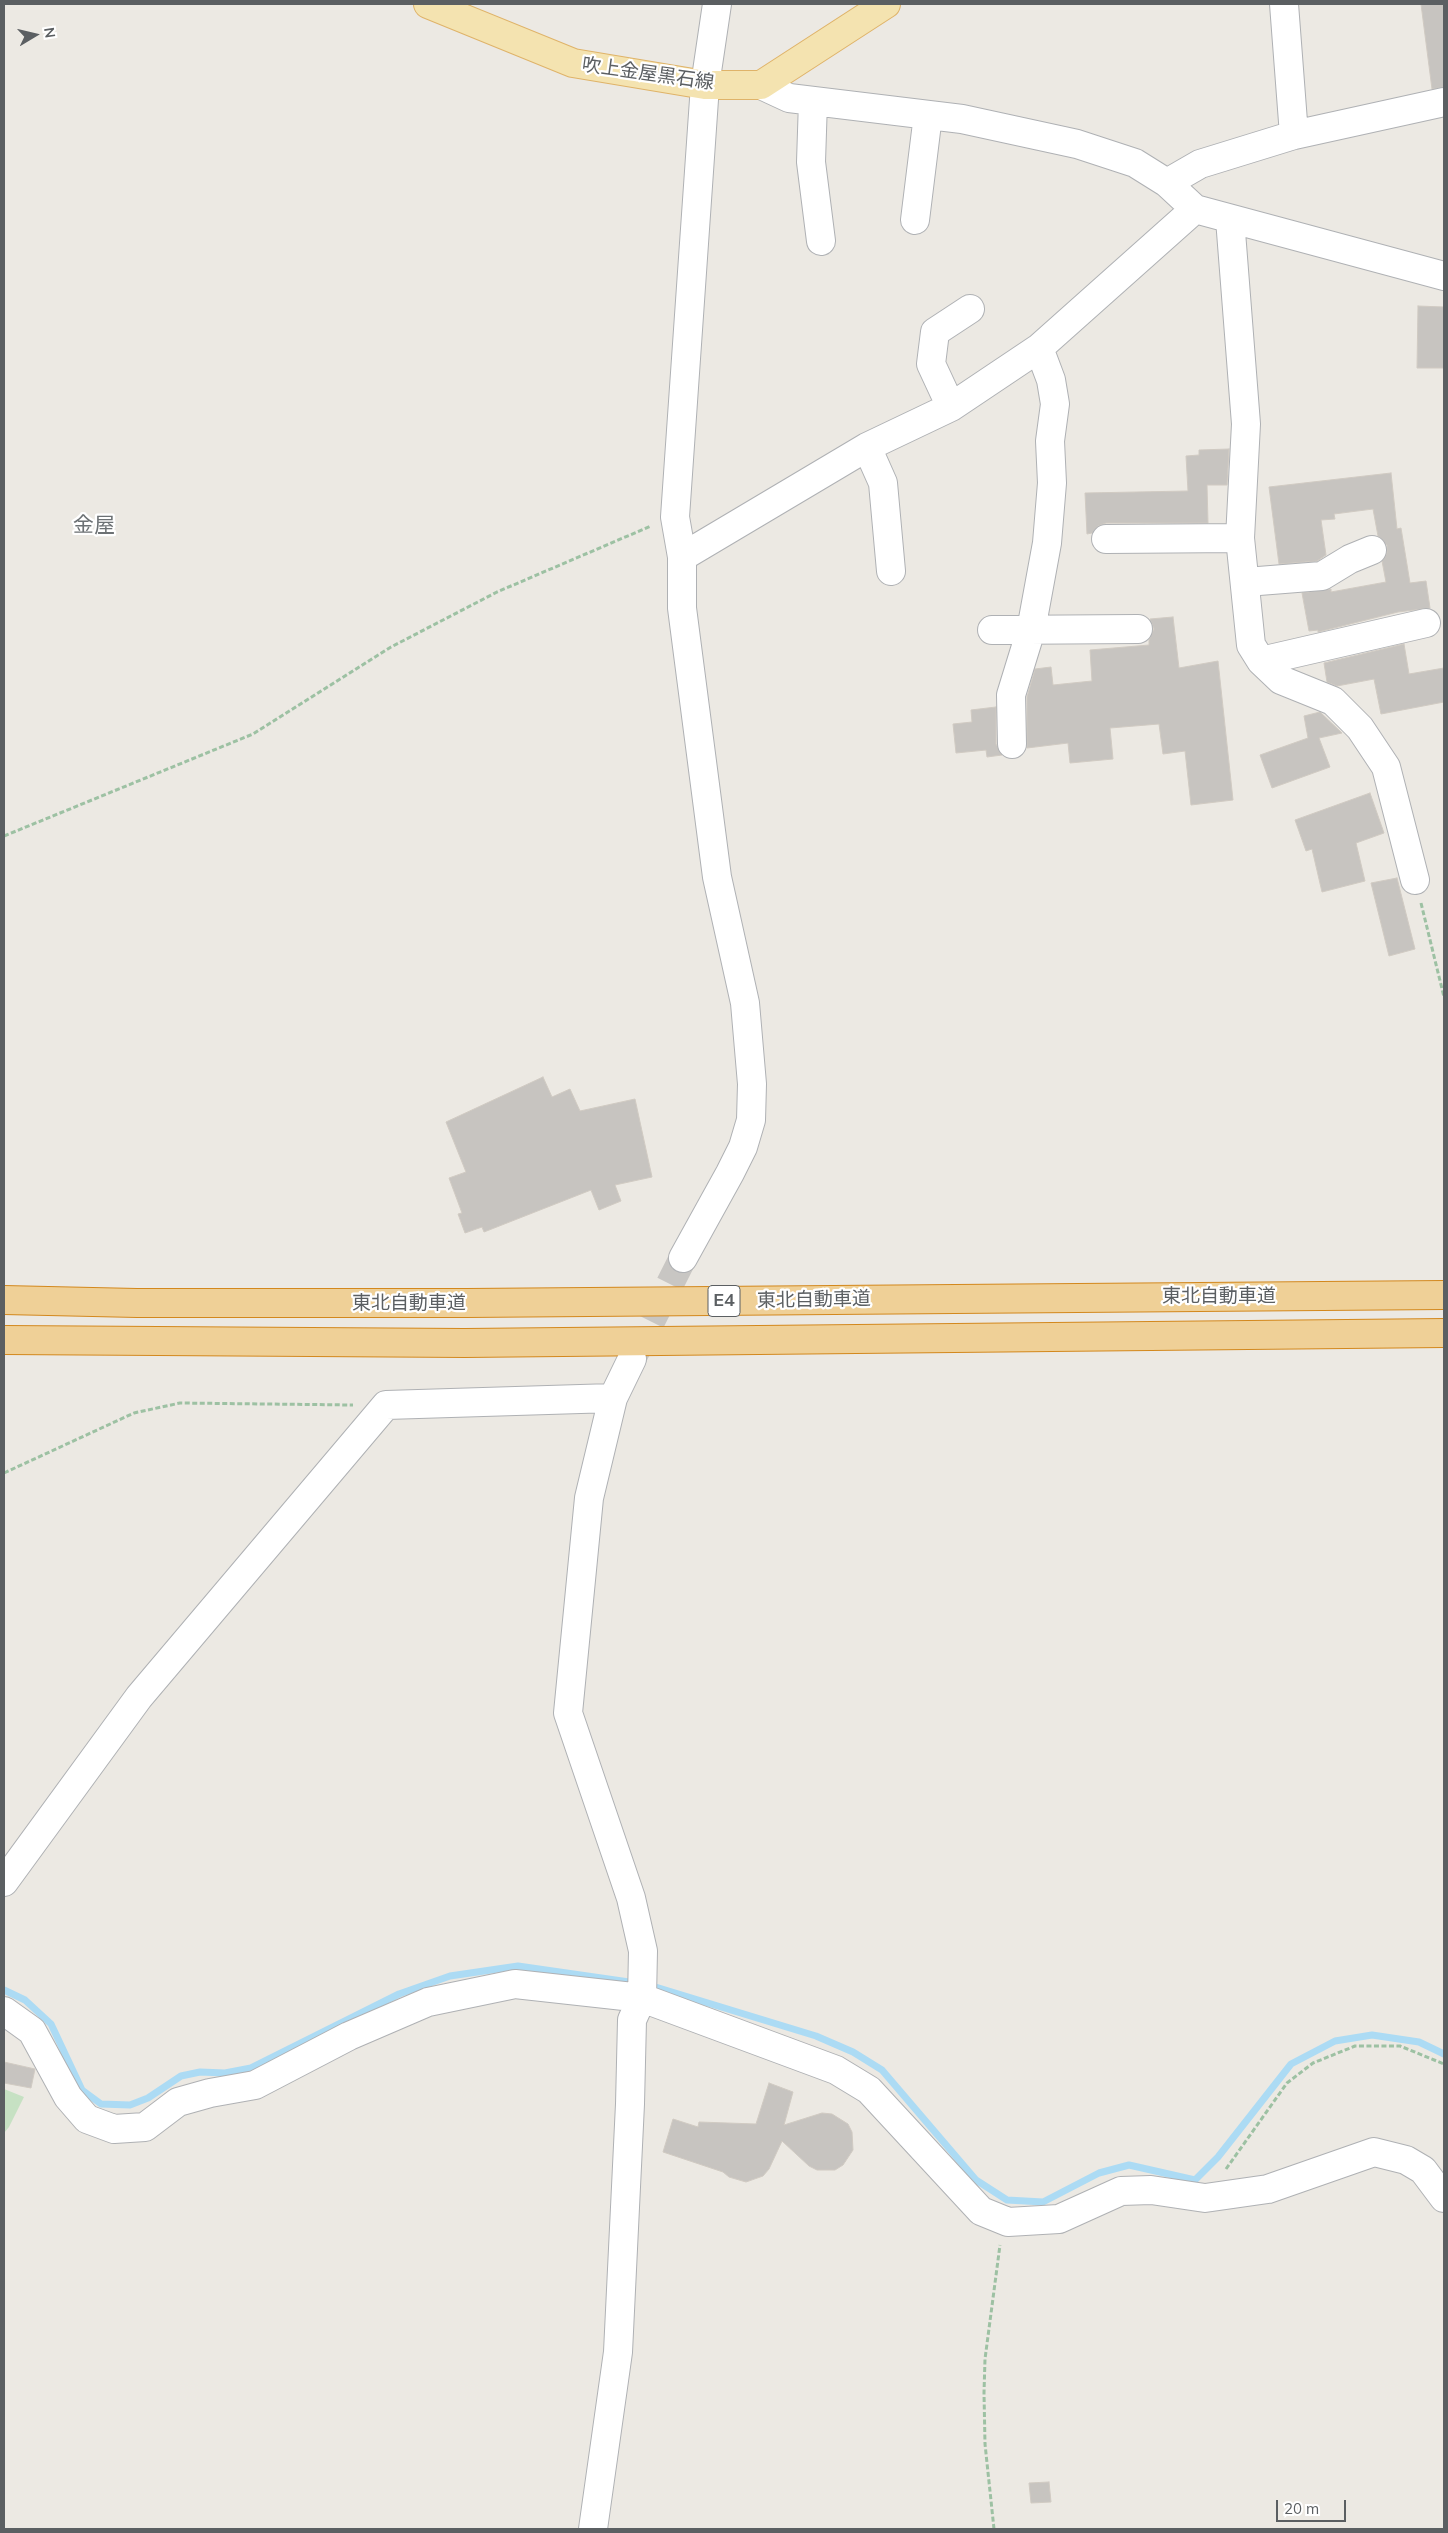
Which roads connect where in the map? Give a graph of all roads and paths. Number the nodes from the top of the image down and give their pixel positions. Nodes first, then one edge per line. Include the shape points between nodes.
1 (428, 4) edge
2 (717, 4) edge
3 (886, 4) edge
4 (1284, 4) edge
5 (705, 85) junction
6 (761, 85) junction
7 (813, 101) junction
8 (1444, 102) edge
9 (928, 114) junction
10 (1294, 135) junction
11 (1168, 182) junction
12 (1195, 209) junction
13 (1230, 219) junction
14 (914, 220) dead end
15 (821, 241) dead end
16 (1444, 276) edge
17 (970, 309) dead end
18 (1040, 348) junction
19 (951, 407) junction
20 (867, 447) junction
21 (675, 517) junction
22 (1240, 538) junction
23 (1106, 539) dead end
24 (1372, 550) dead end
25 (682, 557) junction
26 (891, 571) dead end
27 (1246, 582) junction
28 (1426, 623) dead end
29 (1138, 629) dead end
30 (992, 630) dead end
31 (1031, 630) junction
32 (1261, 661) junction
33 (1012, 744) dead end
34 (4, 836) edge
35 (1415, 880) joint
36 (1444, 997) edge
37 (683, 1258) tunnel mouth
38 (1444, 1294) edge
39 (4, 1300) edge
40 (1444, 1333) edge
41 (4, 1340) edge
42 (632, 1359) tunnel mouth
43 (613, 1398) junction
44 (386, 1405) junction
45 (4, 1473) edge
46 (4, 1882) edge
47 (643, 1989) junction
48 (4, 2011) edge
49 (1444, 2064) edge
50 (1205, 2198) junction
51 (1444, 2198) edge
52 (1002, 2220) junction
53 (593, 2529) edge
54 (994, 2529) edge

1 - 5 main road, 吹上金屋黒石線 via 573,63
2 - 5 street
3 - 6 main road
4 - 10 street
5 - 6 main road, 吹上金屋黒石線
5 - 21 street
6 - 7 street via 788,98
7 - 9 street
7 - 15 street via 811,162
8 - 10 street
9 - 11 street via 1077,144 1135,163
9 - 14 street
10 - 11 street via 1200,164
11 - 12 street
12 - 13 street
12 - 18 street
13 - 16 street
13 - 22 street via 1246,424
17 - 19 street via 935,332 931,364
18 - 19 street
18 - 31 street via 1052,380 1055,404 1050,441 1052,483 1047,543
19 - 20 street
20 - 25 street
20 - 26 street via 883,483
21 - 25 street
21 - 34 path via 625,535 497,592 391,647 253,734
22 - 23 street
22 - 27 street
24 - 27 street via 1322,576
25 - 37 street via 682,608 717,877 745,1003 752,1084 751,1120 743,1147 707,1219
27 - 32 street via 1251,644
28 - 32 street
29 - 31 street
30 - 31 street
31 - 33 street via 1011,695
32 - 35 street via 1281,680 1333,701 1360,728 1386,767
35 - 36 path
38 - 39 highway, 東北自動車道 / E4 via 467,1303
40 - 41 highway, 東北自動車道 / E4 via 464,1343
42 - 43 street
43 - 44 street
43 - 47 street via 589,1498 568,1713 631,1898 643,1951
44 - 45 path via 180,1403 134,1413
44 - 46 street via 139,1697
47 - 48 street via 515,1984 428,2002 349,2036 255,2085 210,2092 178,2102 145,2128 114,2129 86,2119 68,2097 32,2031
47 - 52 street via 836,2070 869,2090 981,2211
47 - 53 street via 632,2020 618,2352
49 - 50 path via 1400,2046 1355,2046 1313,2063 1287,2083
50 - 51 street via 1268,2189 1374,2152 1406,2160 1423,2170
50 - 52 street via 1151,2190 1121,2191 1059,2219
52 - 54 path via 984,2393 984,2444

